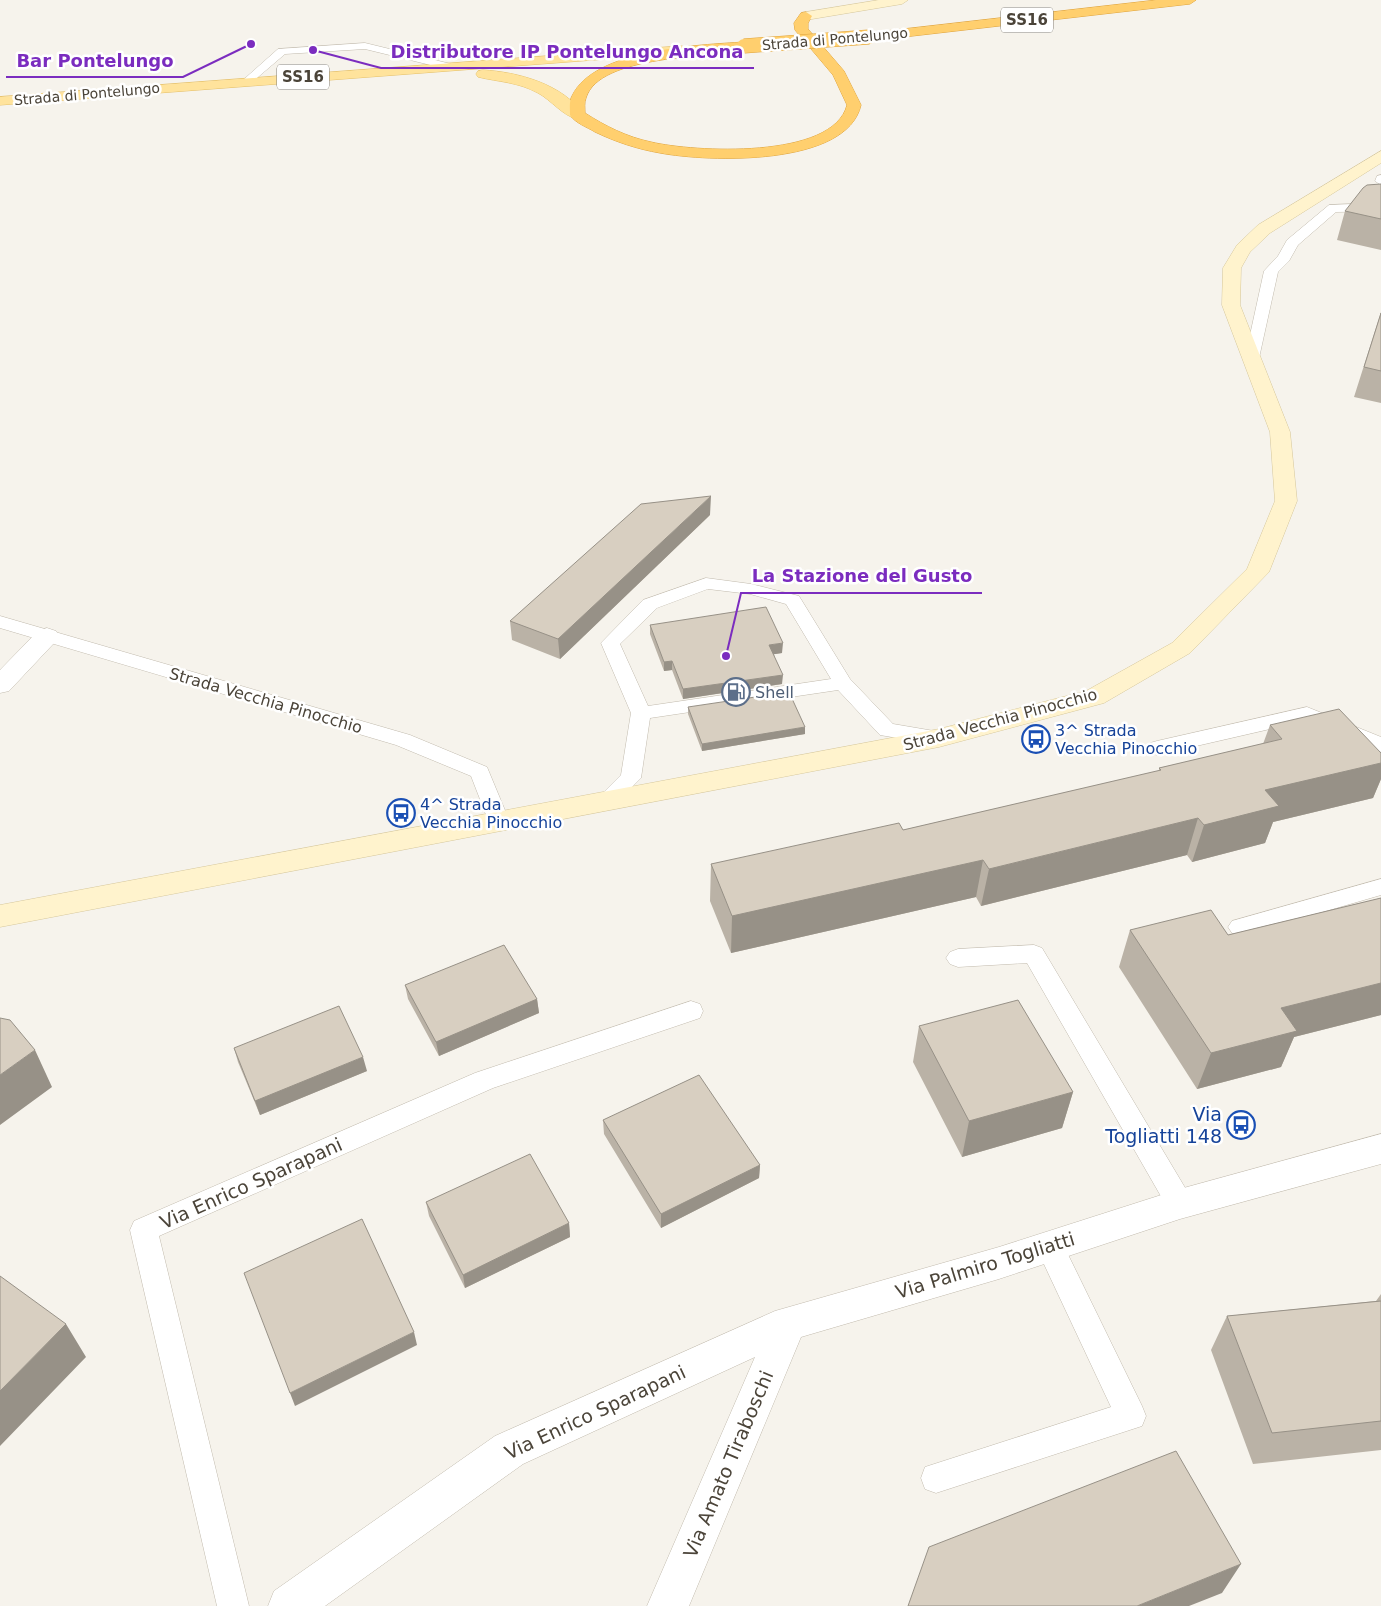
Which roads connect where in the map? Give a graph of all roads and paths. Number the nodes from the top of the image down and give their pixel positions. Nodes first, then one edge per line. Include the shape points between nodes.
1 (902, 0) edge
2 (1188, 0) edge
3 (806, 16) joint
4 (681, 50) junction
5 (448, 66) junction
6 (359, 73) junction
7 (247, 81) junction
8 (0, 101) edge
9 (577, 115) junction
10 (1381, 156) edge
11 (1381, 207) edge
12 (1252, 358) junction
13 (0, 622) edge
14 (47, 636) junction
15 (843, 683) junction
16 (0, 685) edge
17 (641, 712) junction
18 (939, 738) junction
19 (1381, 745) edge
20 (1157, 748) dead end
21 (606, 800) junction
22 (498, 820) junction
23 (1381, 887) edge
24 (0, 916) edge
25 (1240, 928) dead end
26 (958, 958) dead end
27 (690, 1011) dead end
28 (1381, 1149) edge
29 (1180, 1204) junction
30 (1049, 1245) junction
31 (788, 1323) junction
32 (936, 1478) dead end
33 (233, 1606) edge
34 (289, 1606) edge
35 (668, 1606) edge

1 - 3 street, Strada di Pontelungo
2 - 4 highway, Strada di Pontelungo / SS16, bridge via 869,37
3 - 9 highway via 801,22 802,30 838,74 854,105 850,118 838,130 817,140 757,152 698,153 661,149 630,140 608,133
4 - 5 main road, Strada di Pontelungo / SS16
4 - 9 highway via 597,77 579,96
5 - 6 main road, Strada di Pontelungo / SS16
5 - 7 lane via 365,46 292,51 282,52
6 - 7 main road, Strada di Pontelungo / SS16
6 - 9 main road via 486,74 519,80 559,98
7 - 8 main road, Strada di Pontelungo / SS16
10 - 12 street, Strada Vecchia Pinocchio via 1264,229 1243,249 1232,268 1231,305
11 - 12 lane via 1333,208 1292,243 1284,258 1271,271
12 - 18 street, Strada Vecchia Pinocchio via 1280,432 1286,501 1257,572 1181,648 1095,697
13 - 14 lane, Strada Vecchia Pinocchio
14 - 16 street
14 - 22 lane, Strada Vecchia Pinocchio via 403,740 480,772
15 - 17 lane
15 - 17 lane via 793,600 751,589 706,583 650,604 610,643
15 - 18 lane via 887,730
17 - 21 lane via 631,778
18 - 21 street, Strada Vecchia Pinocchio
19 - 20 lane via 1307,714
21 - 22 street, Strada Vecchia Pinocchio
22 - 24 street, Strada Vecchia Pinocchio
23 - 25 lane
26 - 29 lane via 1034,954
27 - 33 lane, Via Enrico Sparapani via 484,1080 144,1230
28 - 29 street, Via Palmiro Togliatti
29 - 30 street, Via Palmiro Togliatti
30 - 31 street, Via Palmiro Togliatti via 998,1263
30 - 32 lane via 1131,1416
31 - 34 street, Via Enrico Sparapani via 509,1450
31 - 35 street, Via Amato Tiraboschi

